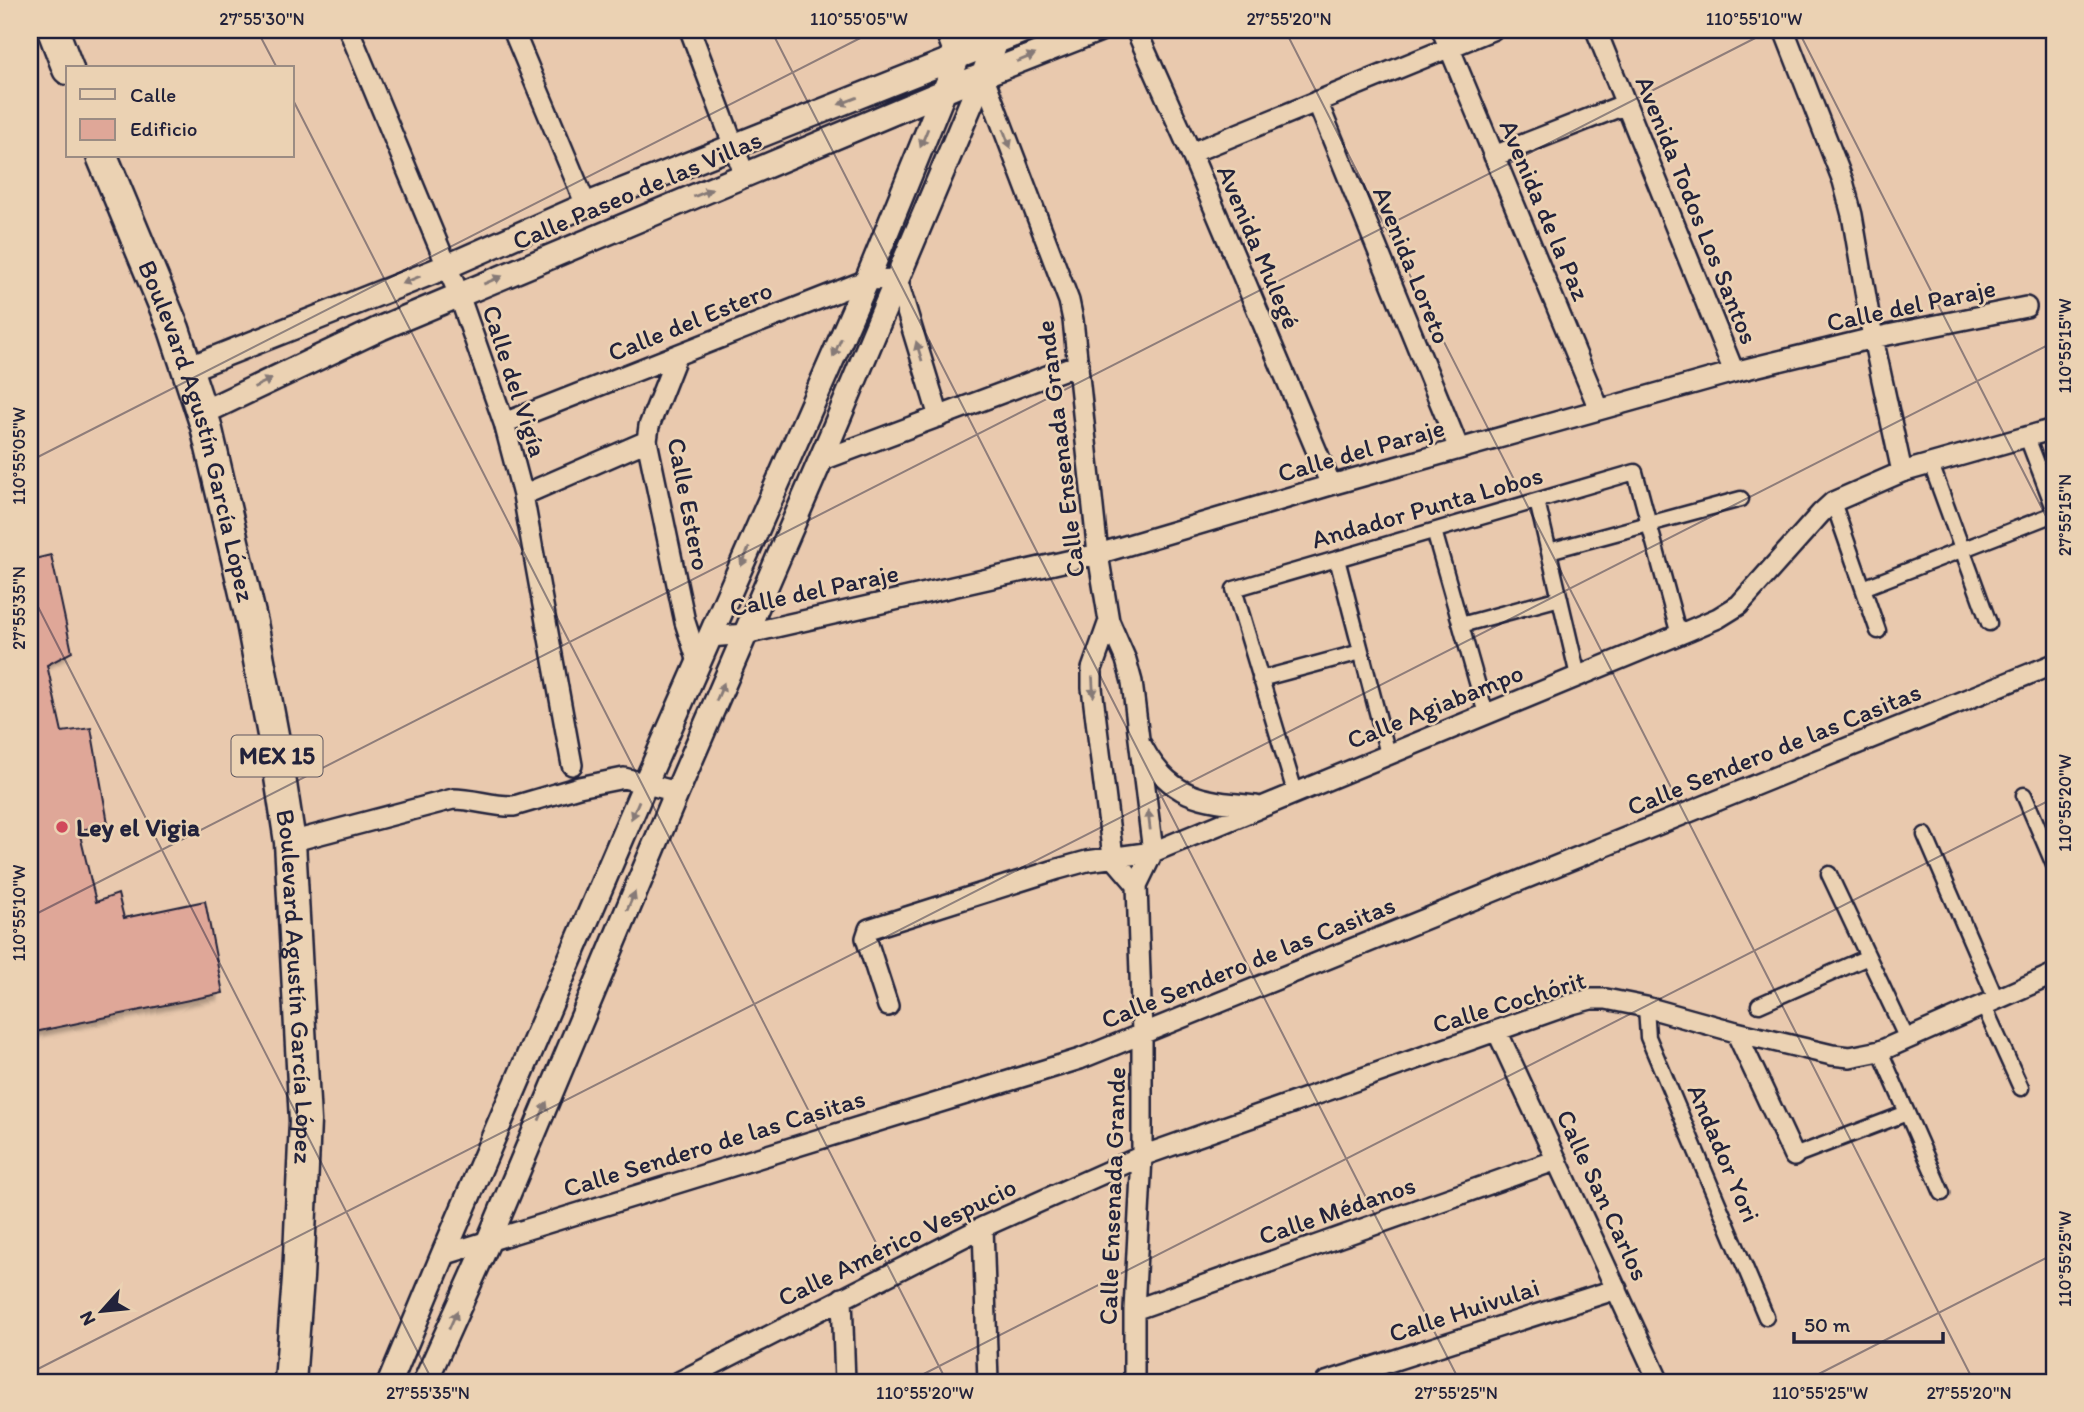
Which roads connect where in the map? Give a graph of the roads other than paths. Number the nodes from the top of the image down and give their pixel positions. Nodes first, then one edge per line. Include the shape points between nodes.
1 (53, 30) edge
2 (349, 30) edge
3 (513, 30) edge
4 (690, 30) edge
5 (945, 30) edge
6 (969, 30) edge
7 (1025, 30) edge
8 (1098, 30) edge
9 (1136, 30) edge
10 (1492, 30) edge
11 (1596, 30) edge
12 (1784, 30) edge
13 (998, 35) edge
14 (1446, 38) edge
15 (956, 58) junction
16 (67, 66) edge
17 (983, 75) junction
18 (942, 93) junction
19 (1317, 101) junction
20 (1626, 104) junction
21 (733, 146) junction
22 (1191, 153) junction
23 (1494, 156) junction
24 (104, 158) edge
25 (744, 176) junction
26 (586, 205) junction
27 (448, 266) junction
28 (867, 279) junction
29 (897, 279) junction
30 (459, 295) junction
31 (2026, 307) dead end
32 (1873, 338) junction
33 (677, 355) junction
34 (1079, 364) junction
35 (188, 369) junction
36 (1734, 372) junction
37 (1599, 409) junction
38 (202, 412) junction
39 (939, 416) junction
40 (505, 423) junction
41 (2054, 429) edge
42 (2027, 437) junction
43 (647, 441) junction
44 (1459, 449) junction
45 (820, 461) junction
46 (1931, 464) junction
47 (1902, 472) junction
48 (1331, 485) junction
49 (523, 495) junction
50 (1741, 499) dead end
51 (1537, 501) junction
52 (1833, 502) junction
53 (2054, 509) edge
54 (2054, 514) edge
55 (1649, 524) junction
56 (1434, 531) junction
57 (1962, 550) junction
58 (1549, 551) junction
59 (1098, 554) junction
60 (1337, 559) junction
61 (1863, 588) junction
62 (1560, 598) junction
63 (1109, 621) junction
64 (1989, 623) dead end
65 (1461, 625) junction
66 (1878, 631) dead end
67 (745, 634) junction
68 (1679, 635) junction
69 (710, 636) junction
70 (1361, 652) junction
71 (2054, 664) edge
72 (699, 665) junction
73 (1578, 676) junction
74 (1260, 679) junction
75 (1486, 714) junction
76 (1139, 741) junction
77 (1388, 754) junction
78 (572, 765) dead end
79 (646, 782) junction
80 (677, 792) junction
81 (1295, 792) junction
82 (2024, 794) dead end
83 (1261, 806) junction
84 (1925, 835) dead end
85 (290, 842) junction
86 (1153, 852) junction
87 (1113, 857) junction
88 (2054, 865) edge
89 (1829, 874) dead end
90 (1137, 885) junction
91 (1868, 957) junction
92 (2054, 974) edge
93 (1990, 1002) junction
94 (1759, 1005) dead end
95 (888, 1006) dead end
96 (1646, 1007) junction
97 (1497, 1031) junction
98 (1736, 1032) junction
99 (1142, 1033) junction
100 (1907, 1039) junction
101 (1880, 1051) junction
102 (2021, 1088) dead end
103 (1907, 1113) junction
104 (1142, 1156) junction
105 (1794, 1156) joint
106 (1558, 1160) junction
107 (1942, 1193) dead end
108 (983, 1227) junction
109 (489, 1240) junction
110 (443, 1255) junction
111 (1618, 1289) junction
112 (842, 1298) junction
113 (1134, 1310) junction
114 (1766, 1317) dead end
115 (706, 1375) edge
116 (1362, 1376) edge
117 (289, 1382) edge
118 (390, 1382) edge
119 (425, 1382) edge
120 (679, 1382) edge
121 (845, 1382) edge
122 (988, 1382) edge
123 (1133, 1382) edge
124 (1326, 1382) edge
125 (1659, 1382) edge

1 - 16 main road
2 - 27 street, Calle del Vigía
3 - 26 street
4 - 21 street
5 - 15 street
6 - 15 street
7 - 13 street, Calle Paseo de las Villas
17 -> 8 street, Calle Paseo de las Villas
9 - 22 street, Avenida Mulegé
10 - 14 street
11 - 20 street, Avenida Todos Los Santos
12 - 32 street via 1843,181
13 - 15 street, Calle Paseo de las Villas
13 - 17 street
14 - 19 street
14 - 23 street, Avenida de la Paz
15 - 18 street
15 -> 21 street, Calle Paseo de las Villas
17 - 18 street, Calle Paseo de las Villas
17 - 29 street
17 -> 34 street, Calle Ensenada Grande via 1069,301
18 - 25 street, Calle Paseo de las Villas
18 -> 28 street
19 - 22 street
19 - 44 street, Avenida Loreto
20 - 23 street
20 - 36 street, Avenida Todos Los Santos
21 - 25 street
21 - 26 street, Calle Paseo de las Villas
22 - 48 street, Avenida Mulegé
23 - 37 street, Avenida de la Paz
24 - 35 main road, Boulevard Agustín García López / MEX 15
30 -> 25 street, Calle Paseo de las Villas
26 - 27 street, Calle Paseo de las Villas
27 - 30 street, Calle del Vigía
27 -> 35 street, Calle Paseo de las Villas
28 - 29 street, Calle del Estero
28 - 33 street, Calle del Estero
28 -> 69 street
39 -> 29 street
29 - 45 street
38 -> 30 street, Calle Paseo de las Villas
30 - 40 street, Calle del Vigía
31 - 32 street, Calle del Paraje
32 - 36 street, Calle del Paraje
32 - 47 street
33 - 40 street, Calle del Estero
33 - 43 street, Calle Estero
34 - 39 street
34 - 59 street, Calle Ensenada Grande
35 - 38 main road, Boulevard Agustín García López / MEX 15
36 - 37 street, Calle del Paraje
37 - 44 street, Calle del Paraje
38 - 85 main road, Boulevard Agustín García López / MEX 15 via 253,622
39 - 45 street
40 - 49 street, Calle del Vigía
41 - 42 street, Calle Agiabampo
42 - 46 street, Calle Agiabampo
42 - 53 street
43 - 49 street
43 - 72 street, Calle Estero via 685,622
44 - 48 street, Calle del Paraje
45 - 67 street
46 - 47 street, Calle Agiabampo
46 - 57 street
47 - 52 street, Calle Agiabampo
48 - 59 street, Calle del Paraje
49 - 78 street, Calle del Vigía
50 - 55 street
51 - 55 street, Andador Punta Lobos via 1635,472
51 - 56 street, Andador Punta Lobos
51 - 58 street
52 - 61 street
52 - 68 street, Calle Agiabampo via 1739,605
54 - 57 street
55 - 58 street
55 - 68 street
56 - 60 street, Andador Punta Lobos
56 - 65 street
57 - 61 street
57 - 64 street
58 - 62 street
59 - 63 street, Calle Ensenada Grande
59 - 67 street, Calle del Paraje
60 - 70 street
60 - 74 street, Andador Punta Lobos via 1234,589
61 - 66 street
62 - 65 street
62 - 73 street
63 - 76 street, Calle Ensenada Grande via 1132,682
63 -> 87 street, Calle Ensenada Grande via 1092,669 1092,688
65 - 75 street
67 - 69 street, Calle del Paraje
80 -> 67 street
68 - 73 street, Calle Agiabampo
69 - 72 street
70 - 74 street
70 - 77 street
71 - 99 street, Calle Sendero de las Casitas
72 - 79 street
73 - 75 street, Calle Agiabampo
74 - 81 street
75 - 77 street, Calle Agiabampo
76 - 83 street via 1155,767 1186,793 1209,802
86 -> 76 street, Calle Ensenada Grande
77 - 81 street, Calle Agiabampo
79 - 80 street
79 - 85 street via 611,779 504,807 453,799
79 -> 110 street
109 -> 80 street
81 - 83 street, Calle Agiabampo
82 - 88 street
83 - 86 street, Calle Agiabampo
84 - 93 street
85 - 117 main road, Boulevard Agustín García López / MEX 15 via 305,1121
86 - 87 street, Calle Agiabampo
86 - 90 street, Calle Ensenada Grande
87 - 90 street
87 - 95 street, Calle Agiabampo via 1058,869 869,929 866,937
89 - 91 street
90 - 99 street, Calle Ensenada Grande
91 - 94 street
91 - 100 street
92 - 93 street, Calle Cochórit
93 - 100 street, Calle Cochórit
93 - 102 street
96 - 97 street, Calle Cochórit via 1591,999
96 - 98 street, Calle Cochórit
96 - 114 street, Andador Yori via 1648,1037
97 - 104 street, Calle Cochórit
97 - 106 street, Calle San Carlos
98 - 101 street, Calle Cochórit via 1832,1055
98 - 105 street
99 - 104 street, Calle Ensenada Grande
99 - 109 street, Calle Sendero de las Casitas via 1080,1059
100 - 101 street, Calle Cochórit
101 - 103 street
103 - 105 street
103 - 107 street
104 - 108 street, Calle Américo Vespucio
104 - 113 street, Calle Ensenada Grande
106 - 111 street, Calle San Carlos
106 - 113 street, Calle Médanos
108 - 112 street, Calle Américo Vespucio
108 - 122 street
109 - 110 street, Calle Sendero de las Casitas
119 -> 109 street
110 - 118 street
111 - 116 street, Calle Huivulai
111 - 125 street, Calle San Carlos
112 - 115 street, Calle Américo Vespucio
112 - 121 street
113 - 123 street, Calle Ensenada Grande
115 - 120 street, Calle Américo Vespucio
116 - 124 street, Calle Huivulai

